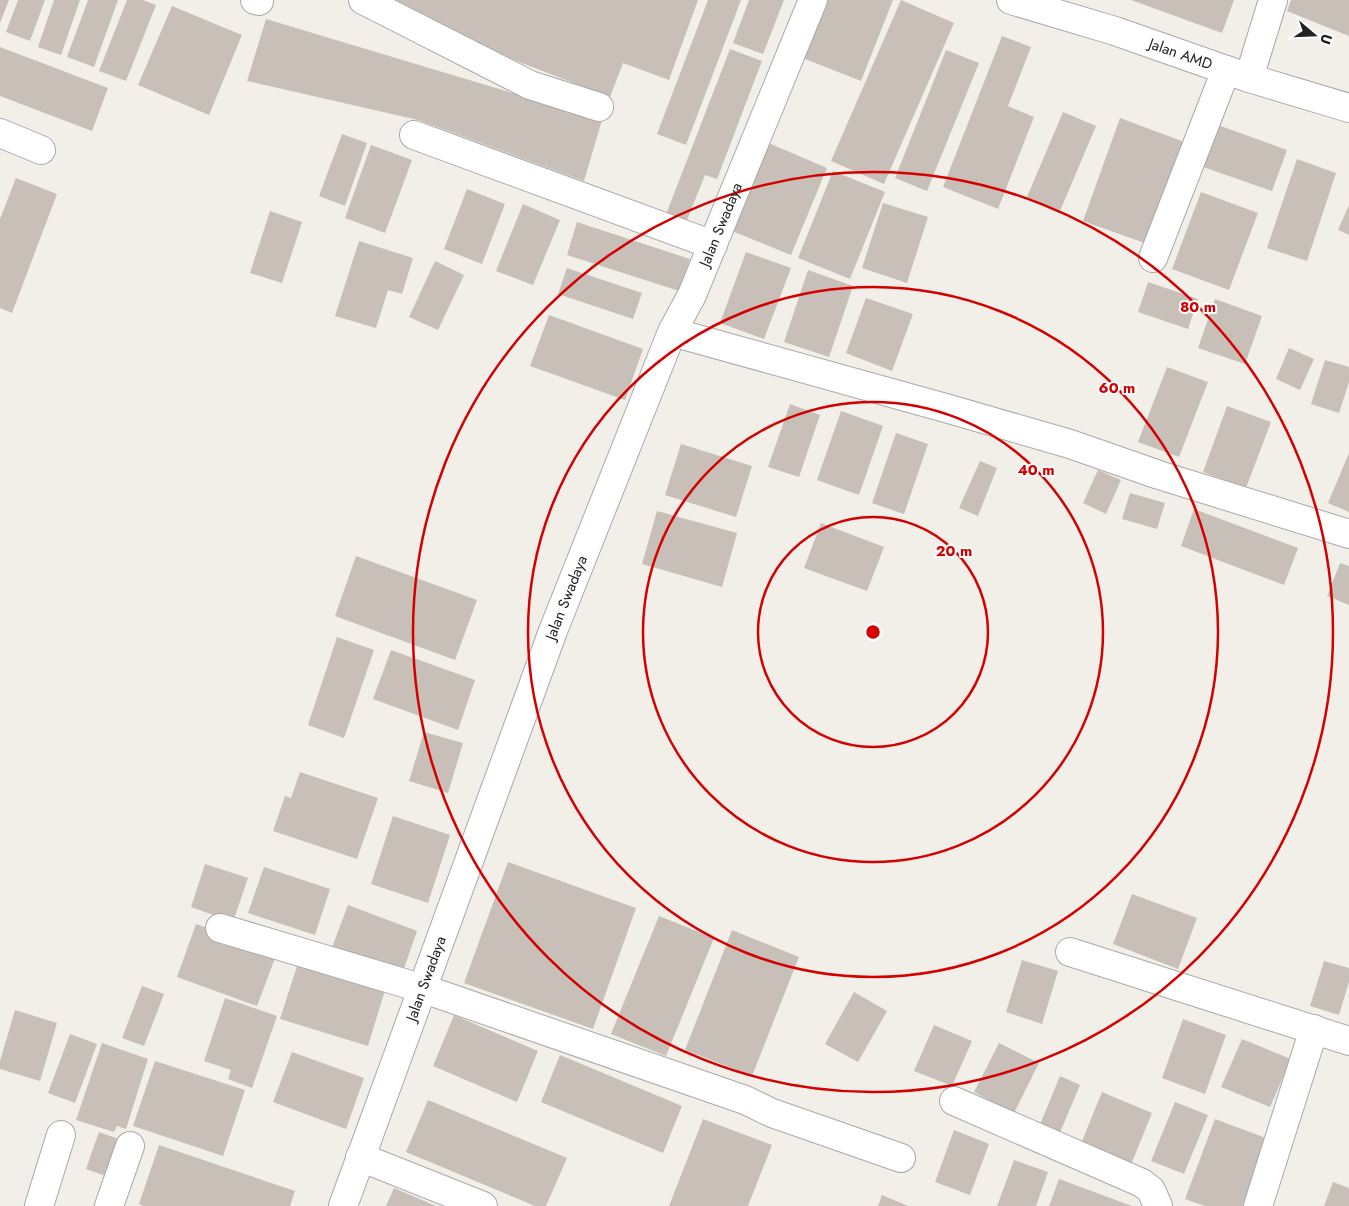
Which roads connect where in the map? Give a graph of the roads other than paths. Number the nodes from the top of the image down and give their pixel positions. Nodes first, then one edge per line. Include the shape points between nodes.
1 (364, 0) edge
2 (813, 0) edge
3 (1010, 0) edge
4 (1273, 0) edge
5 (1238, 74) junction
6 (598, 107) dead end
7 (1349, 108) edge
8 (0, 133) edge
9 (414, 135) dead end
10 (41, 150) dead end
11 (712, 245) junction
12 (1153, 258) dead end
13 (672, 332) junction
14 (1349, 534) edge
15 (220, 928) dead end
16 (1070, 952) dead end
17 (424, 989) junction
18 (1314, 1029) junction
19 (1349, 1041) edge
20 (954, 1101) dead end
21 (61, 1135) dead end
22 (130, 1146) dead end
23 (360, 1157) junction
24 (901, 1158) dead end
25 (39, 1206) edge
26 (108, 1206) edge
27 (343, 1206) edge
28 (483, 1206) edge
29 (1158, 1206) edge
30 (1258, 1206) edge

1 - 6 street via 530,85
2 - 11 street, Jalan Swadaya
3 - 5 street, Jalan AMD via 1115,31
4 - 5 street
5 - 7 street, Jalan AMD
5 - 12 street
8 - 10 street
9 - 11 street
11 - 13 street, Jalan Swadaya via 692,295
13 - 14 street via 1070,444
13 - 17 street, Jalan Swadaya via 553,631
15 - 17 street
16 - 18 street
17 - 23 street, Jalan Swadaya
17 - 24 street via 745,1100 772,1113
18 - 19 street
18 - 30 street
20 - 29 street via 1142,1183 1151,1190
21 - 25 street
22 - 26 street
23 - 27 street, Jalan Swadaya
23 - 28 street

